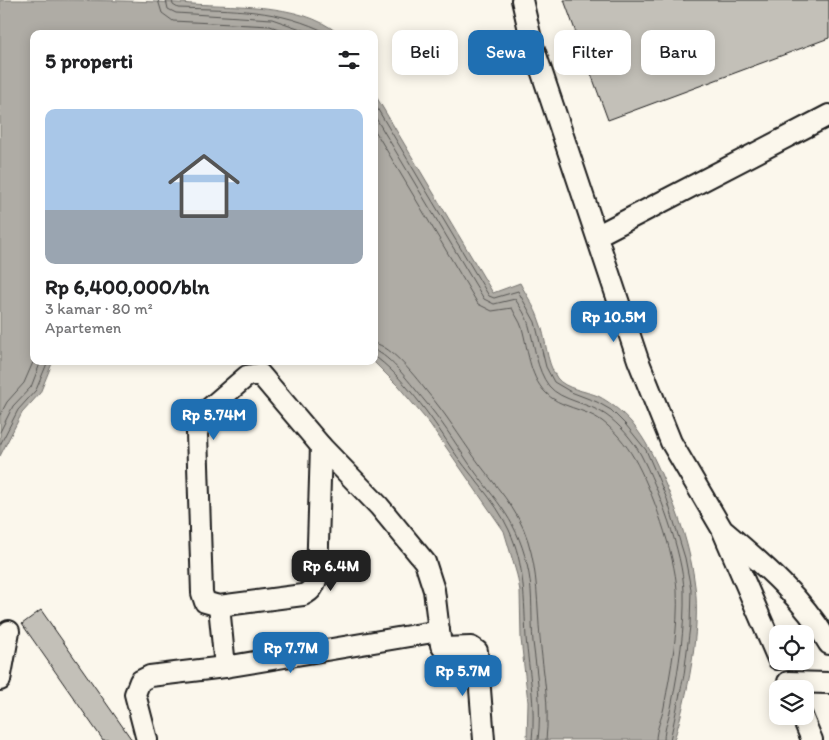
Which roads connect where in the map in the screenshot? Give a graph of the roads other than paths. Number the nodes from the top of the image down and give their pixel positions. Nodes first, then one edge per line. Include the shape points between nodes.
1 (522, 0) edge
2 (829, 114) edge
3 (598, 235) junction
4 (321, 446) junction
5 (722, 529) junction
6 (219, 606) junction
7 (822, 615) edge
8 (9, 631) dead end
9 (439, 631) junction
10 (769, 639) edge
11 (829, 644) edge
12 (225, 667) junction
13 (0, 680) edge
14 (829, 683) edge
15 (814, 684) edge
16 (806, 725) edge
17 (147, 740) edge
18 (484, 740) edge
19 (812, 740) edge

1 - 3 street via 532,43
2 - 3 street
3 - 5 street via 638,360 671,442
4 - 6 street via 317,577 311,591 303,595
4 - 6 street via 260,374 247,376 205,412 197,433 202,593 205,602
4 - 9 street via 380,506 425,562 434,590
5 - 7 street
5 - 10 street
6 - 12 street
7 - 11 street
8 - 13 street
9 - 12 street
9 - 18 street via 443,648 471,647 477,651
12 - 17 street via 150,676 140,681 135,694
14 - 15 street
16 - 19 street

